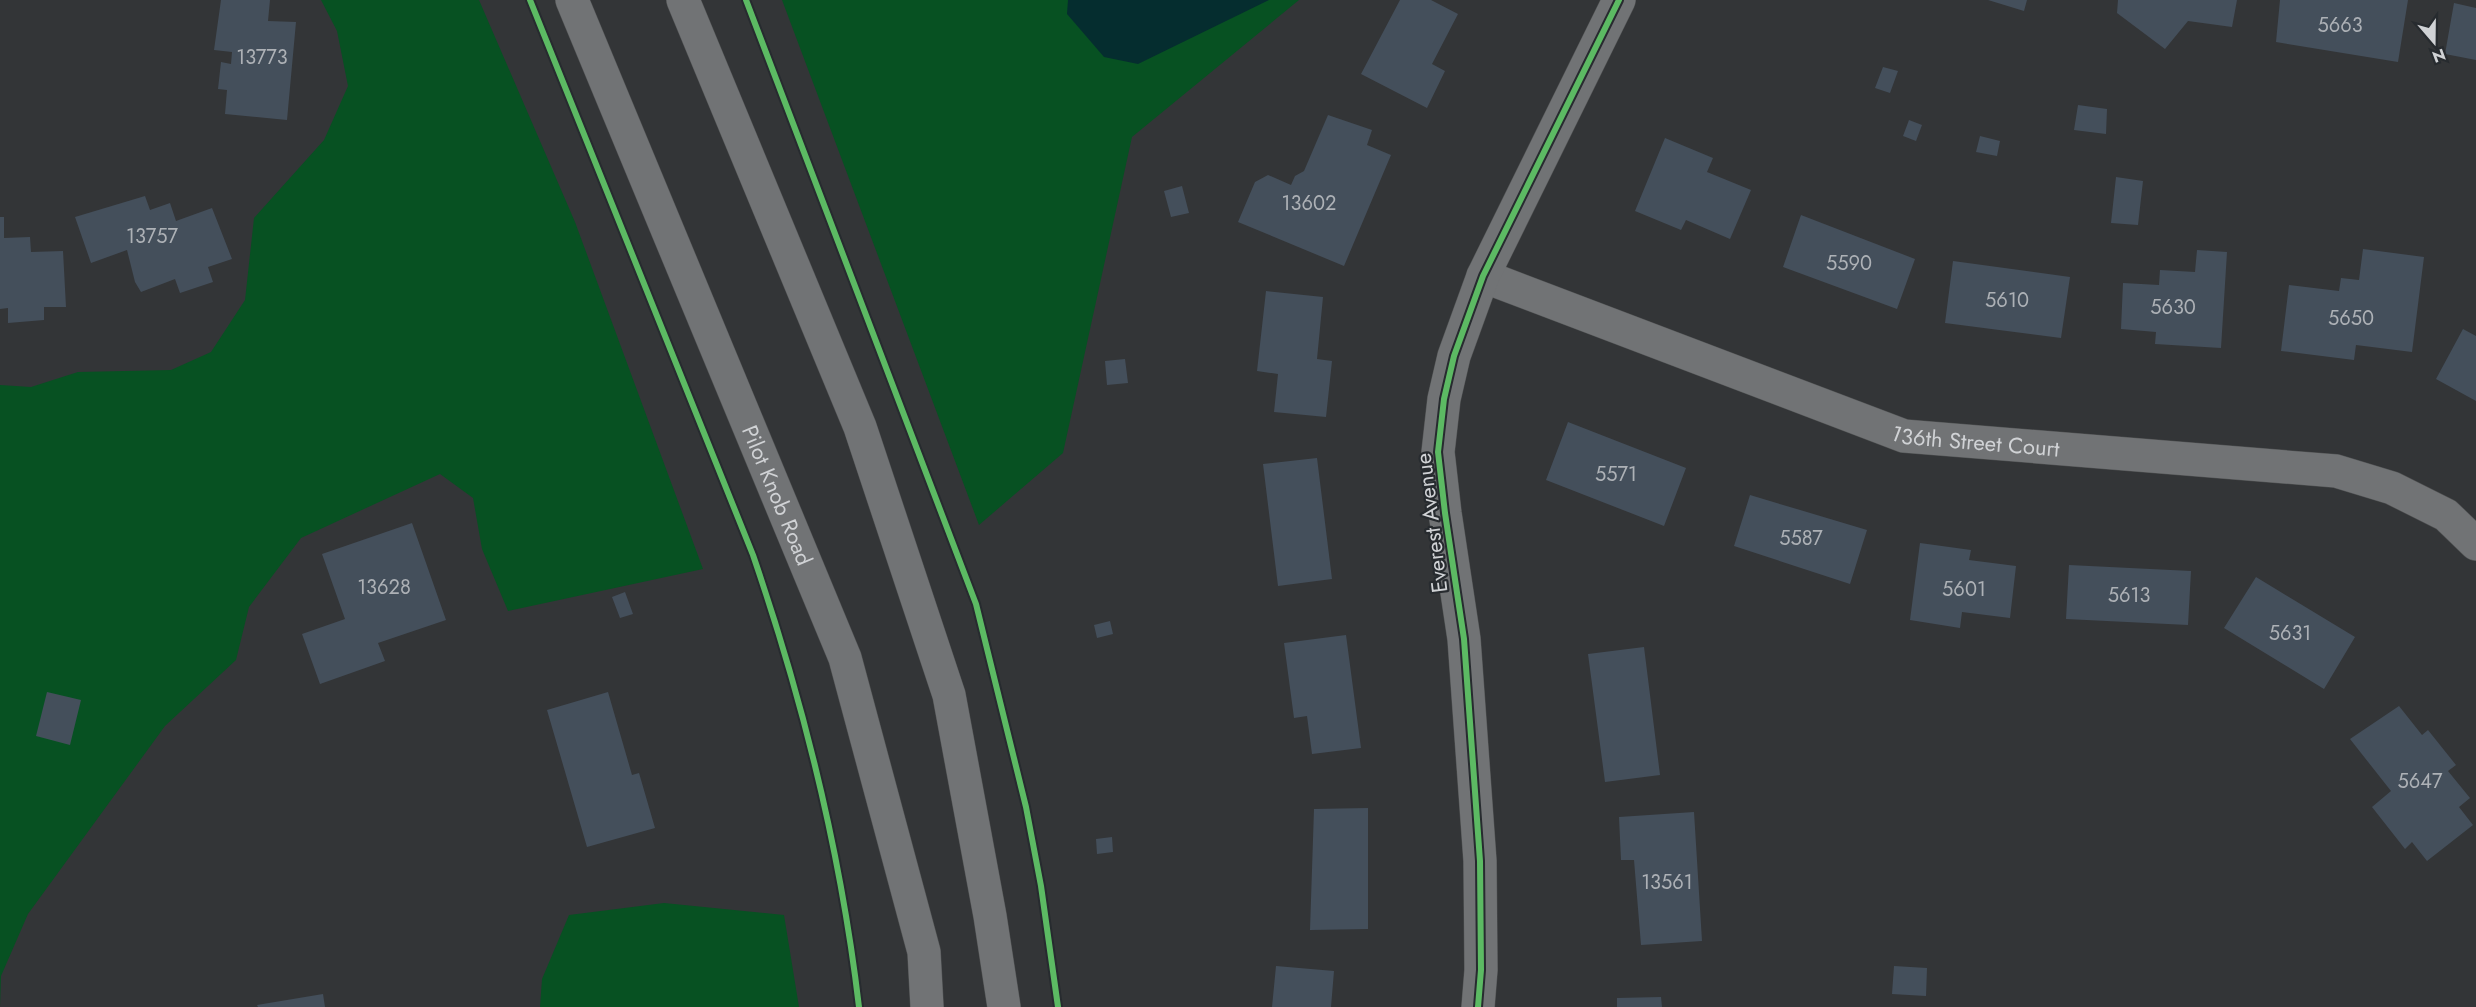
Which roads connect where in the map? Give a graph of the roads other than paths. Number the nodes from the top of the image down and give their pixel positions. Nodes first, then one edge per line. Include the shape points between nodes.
1 (572, 0) edge
2 (683, 0) edge
3 (1618, 0) edge
4 (1483, 276) junction
5 (2476, 544) edge
6 (927, 1007) edge
7 (1004, 1007) edge
8 (1478, 1007) edge

1 - 6 main road, Pilot Knob Road via 845,658 924,952
2 - 7 main road via 860,427 949,695
3 - 4 main road, Everest Avenue
4 - 5 main road, 136th Street Court via 1904,436 2336,471 2392,488 2446,515
4 - 8 main road, Everest Avenue via 1454,356 1438,452 1464,639 1473,744 1480,861

